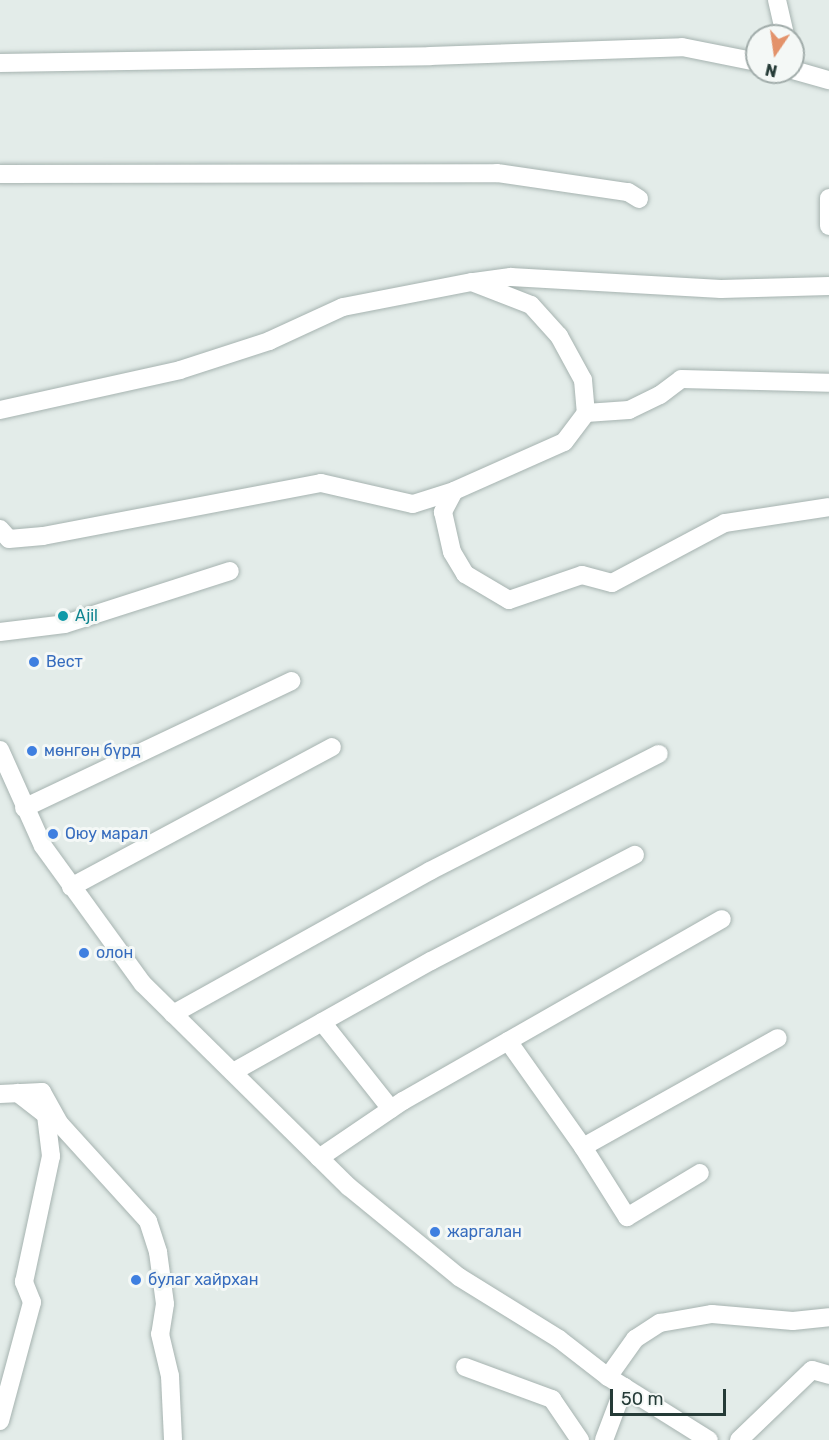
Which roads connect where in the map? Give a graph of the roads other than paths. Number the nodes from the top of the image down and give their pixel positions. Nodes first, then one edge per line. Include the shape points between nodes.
1 (777, 0) edge
2 (782, 24) edge
3 (745, 60) edge
4 (0, 63) edge
5 (805, 73) edge
6 (824, 77) edge
7 (0, 174) edge
8 (829, 198) edge
9 (639, 199) dead end
10 (829, 226) edge
11 (472, 282) junction
12 (829, 286) edge
13 (829, 383) edge
14 (0, 410) edge
15 (586, 413) junction
16 (454, 491) junction
17 (829, 507) edge
18 (0, 529) edge
19 (230, 571) dead end
20 (0, 632) edge
21 (291, 681) dead end
22 (332, 747) dead end
23 (0, 753) edge
24 (659, 754) dead end
25 (24, 808) junction
26 (635, 855) dead end
27 (71, 887) junction
28 (722, 919) dead end
29 (174, 1014) junction
30 (321, 1022) junction
31 (778, 1038) dead end
32 (508, 1041) junction
33 (233, 1072) junction
34 (9, 1093) edge
35 (391, 1109) junction
36 (583, 1147) junction
37 (319, 1158) junction
38 (699, 1173) dead end
39 (829, 1317) edge
40 (465, 1367) dead end
41 (829, 1375) edge
42 (608, 1377) junction
43 (624, 1387) junction
44 (4, 1394) edge
45 (0, 1421) edge
46 (173, 1440) edge
47 (580, 1440) edge
48 (604, 1440) edge
49 (709, 1440) edge
50 (739, 1440) edge

1 - 2 street
3 - 4 street via 682,47
5 - 6 street
7 - 9 street via 497,173 628,192
8 - 10 street
11 - 12 street via 511,277 721,289
11 - 14 street via 343,307 269,341 180,369
11 - 15 street via 531,305 559,336 583,380
13 - 15 street via 681,379 629,410
15 - 16 street via 564,442
16 - 17 street via 443,512 452,552 465,574 509,600 582,575 612,583 725,523
16 - 18 street via 413,504 321,483 43,536 9,539
19 - 20 street via 65,624
21 - 25 street
22 - 27 street
23 - 25 street
24 - 29 street via 430,871
25 - 27 street
26 - 30 street
27 - 29 street via 143,984
28 - 32 street
29 - 33 street
30 - 33 street
30 - 35 street
31 - 36 street
32 - 35 street
32 - 36 street
33 - 37 street
34 - 44 street via 46,1114 51,1156 24,1282 32,1302
34 - 46 street via 42,1092 60,1124 148,1221 158,1252 165,1304 160,1334 170,1376
35 - 37 street
36 - 38 street via 627,1217
37 - 42 street via 459,1278 559,1339
39 - 42 street via 793,1321 712,1314 660,1323 635,1339
40 - 47 street via 552,1399
41 - 50 street via 813,1370
42 - 43 street
43 - 48 street
43 - 49 street
44 - 45 street

